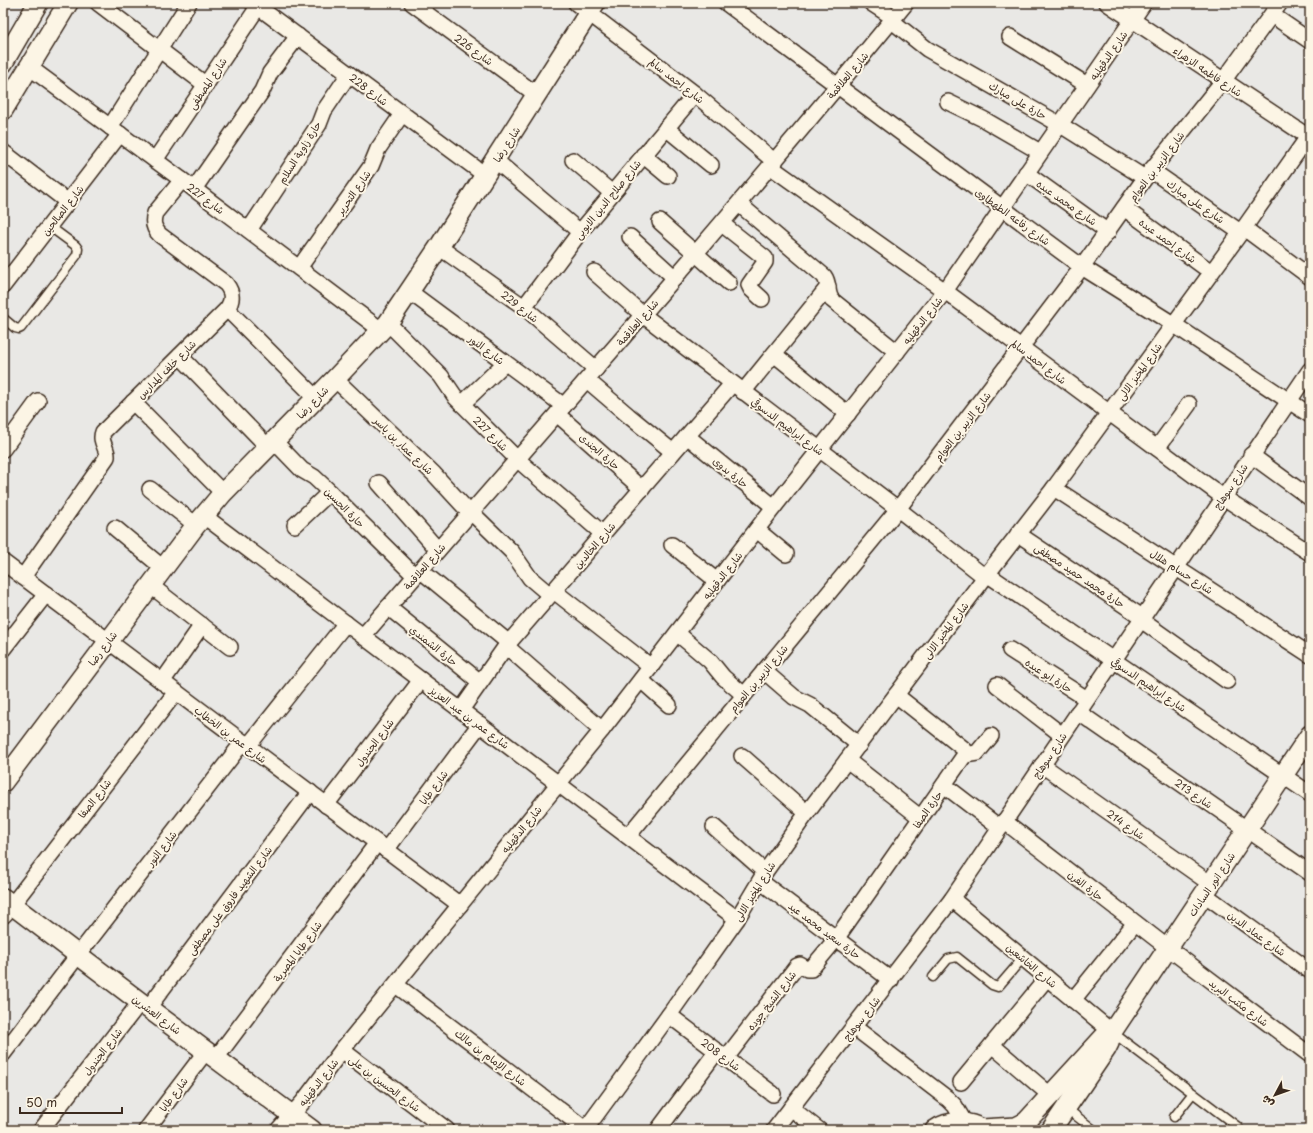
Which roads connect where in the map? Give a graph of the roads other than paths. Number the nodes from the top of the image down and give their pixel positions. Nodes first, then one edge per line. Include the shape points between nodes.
1 (38, 3) edge
2 (68, 3) edge
3 (98, 3) edge
4 (189, 3) edge
5 (412, 3) edge
6 (871, 3) edge
7 (906, 3) edge
8 (1107, 3) edge
9 (1144, 3) edge
10 (729, 4) edge
11 (256, 5) edge
12 (587, 6) edge
13 (1273, 8) edge
14 (893, 20) junction
15 (1132, 20) junction
16 (298, 36) junction
17 (1010, 37) dead end
18 (1310, 41) edge
19 (160, 50) junction
20 (3, 63) edge
21 (29, 67) junction
22 (349, 74) junction
23 (1223, 81) junction
24 (206, 85) junction
25 (1087, 85) junction
26 (838, 86) junction
27 (695, 94) junction
28 (537, 95) junction
29 (948, 102) dead end
30 (3, 110) edge
31 (402, 114) junction
32 (1059, 124) junction
33 (666, 128) junction
34 (115, 130) junction
35 (1309, 136) edge
36 (3, 152) edge
37 (1040, 152) junction
38 (643, 155) junction
39 (155, 160) junction
40 (573, 160) dead end
41 (773, 164) junction
42 (711, 165) dead end
43 (490, 168) junction
44 (1026, 173) junction
45 (1148, 174) junction
46 (668, 176) dead end
47 (188, 184) junction
48 (612, 193) junction
49 (68, 202) junction
50 (739, 204) junction
51 (1002, 208) junction
52 (1124, 208) junction
53 (660, 222) dead end
54 (722, 224) junction
55 (49, 226) junction
56 (249, 230) junction
57 (1242, 230) junction
58 (580, 232) junction
59 (1108, 232) junction
60 (630, 237) dead end
61 (439, 247) junction
62 (695, 254) junction
63 (1082, 267) junction
64 (299, 268) junction
65 (594, 272) dead end
66 (1211, 272) junction
67 (1310, 277) edge
68 (675, 278) junction
69 (729, 283) dead end
70 (3, 286) edge
71 (828, 287) junction
72 (945, 291) junction
73 (410, 292) junction
74 (762, 299) dead end
75 (524, 307) junction
76 (227, 309) junction
77 (643, 315) junction
78 (3, 318) edge
79 (1173, 324) junction
80 (384, 326) junction
81 (1022, 348) junction
82 (896, 352) junction
83 (774, 354) junction
84 (180, 356) junction
85 (505, 363) junction
86 (1310, 370) edge
87 (592, 374) junction
88 (335, 379) junction
89 (738, 388) junction
90 (316, 398) junction
91 (38, 401) dead end
92 (1288, 401) junction
93 (133, 402) junction
94 (462, 404) junction
95 (1189, 404) dead end
96 (560, 410) junction
97 (1109, 412) junction
98 (848, 414) junction
99 (1310, 415) edge
100 (687, 436) junction
101 (271, 444) junction
102 (1157, 448) junction
103 (3, 449) edge
104 (820, 450) junction
105 (673, 452) junction
106 (1251, 455) junction
107 (518, 459) junction
108 (379, 483) dead end
109 (642, 488) junction
110 (1054, 488) junction
111 (150, 489) dead end
112 (330, 492) junction
113 (223, 493) junction
114 (1223, 497) junction
115 (1310, 498) edge
116 (774, 507) junction
117 (898, 509) junction
118 (470, 513) junction
119 (200, 520) junction
120 (295, 525) dead end
121 (115, 528) dead end
122 (757, 530) junction
123 (603, 534) junction
124 (1018, 534) junction
125 (672, 545) dead end
126 (438, 550) junction
127 (1310, 553) edge
128 (786, 554) dead end
129 (3, 562) edge
130 (163, 568) junction
131 (1176, 568) junction
132 (418, 573) junction
133 (986, 576) junction
134 (23, 577) junction
135 (717, 581) junction
136 (150, 585) junction
137 (552, 593) junction
138 (46, 594) junction
139 (388, 607) junction
140 (1141, 618) junction
141 (346, 623) junction
142 (202, 625) junction
143 (677, 633) junction
144 (363, 636) junction
145 (108, 641) junction
146 (508, 645) junction
147 (230, 647) dead end
148 (3, 649) edge
149 (1010, 650) dead end
150 (1310, 654) edge
151 (1114, 660) junction
152 (651, 667) junction
153 (764, 671) junction
154 (421, 680) junction
155 (641, 680) junction
156 (1227, 681) dead end
157 (162, 682) junction
158 (480, 682) junction
159 (997, 685) dead end
160 (176, 692) junction
161 (744, 695) junction
162 (896, 695) junction
163 (1087, 699) junction
164 (669, 705) dead end
165 (461, 710) junction
166 (1078, 712) junction
167 (480, 724) junction
168 (602, 730) junction
169 (1062, 735) junction
170 (1310, 735) edge
171 (991, 736) dead end
172 (245, 744) junction
173 (859, 745) junction
174 (965, 755) junction
175 (742, 756) dead end
176 (847, 760) junction
177 (1042, 765) junction
178 (1283, 775) junction
179 (3, 782) edge
180 (558, 784) junction
181 (944, 785) junction
182 (310, 792) junction
183 (1310, 794) edge
184 (326, 805) junction
185 (807, 813) junction
186 (921, 818) junction
187 (1002, 824) junction
188 (714, 827) dead end
189 (1247, 830) junction
190 (628, 836) junction
191 (382, 847) junction
192 (1310, 873) edge
193 (762, 876) junction
194 (1207, 889) junction
195 (952, 899) junction
196 (460, 905) junction
197 (5, 908) edge
198 (737, 919) junction
199 (1135, 923) junction
200 (836, 939) junction
201 (1168, 948) junction
202 (1023, 958) junction
203 (75, 959) junction
204 (1310, 971) edge
205 (933, 977) dead end
206 (1047, 978) junction
207 (891, 980) junction
208 (396, 985) junction
209 (1073, 1000) junction
210 (141, 1009) junction
211 (669, 1015) junction
212 (854, 1027) junction
213 (1112, 1032) junction
214 (992, 1045) junction
215 (342, 1050) junction
216 (3, 1054) edge
217 (722, 1055) junction
218 (1310, 1055) edge
219 (208, 1059) junction
220 (961, 1082) dead end
221 (1193, 1093) junction
222 (773, 1094) dead end
223 (1050, 1095) junction
224 (791, 1108) junction
225 (1066, 1108) junction
226 (1174, 1117) dead end
227 (287, 1124) edge
228 (977, 1127) edge
229 (1238, 1127) dead end
230 (41, 1130) edge
231 (146, 1130) edge
232 (312, 1130) edge
233 (446, 1130) edge
234 (585, 1130) edge
235 (658, 1130) edge
236 (774, 1130) edge
237 (819, 1130) edge
238 (935, 1130) edge
239 (1051, 1130) edge
240 (1094, 1130) edge

1 - 20 street
2 - 21 street
3 - 19 street
4 - 19 street, شارع الصالحين
5 - 28 street, شارع 226
6 - 14 street, حارة على مبارك
7 - 14 street, شارع العلاقمة
8 - 15 street, شارع فاطمه الزهراء
9 - 15 street, شارع الدقهليه
10 - 26 street, شارع رفاعه الطهطاوى
11 - 16 street, شارع 228
11 - 24 street, شارع المصطفى
12 - 27 street, شارع احمد سالم
12 - 28 street, شارع رضا
13 - 18 street
13 - 23 street, شارع الزبير بن العوام
14 - 26 street, شارع العلاقمة
14 - 32 street, حارة على مبارك via 927,49
15 - 23 street, شارع فاطمه الزهراء
15 - 25 street, شارع الدقهليه
16 - 22 street, شارع 228
16 - 47 street via 270,73 262,91
17 - 25 street
19 - 24 street
19 - 34 street, شارع الصالحين
21 - 30 street
21 - 34 street, شارع 227
22 - 31 street, شارع 228
22 - 56 street, حارة زاوية السلام
23 - 35 street, شارع فاطمه الزهراء
23 - 45 street, شارع الزبير بن العوام
24 - 39 street, شارع المصطفى
25 - 32 street, شارع الدقهليه
26 - 41 street, شارع العلاقمة
26 - 51 street, شارع رفاعه الطهطاوى
27 - 33 street, شارع صلاح الدين الايوبى
27 - 41 street, شارع احمد سالم
28 - 43 street, شارع رضا
29 - 37 street
31 - 43 street, شارع 228
31 - 64 street, شارع التحرير via 378,149 371,166
32 - 37 street, شارع الدقهليه
32 - 45 street, حارة على مبارك
33 - 38 street, شارع صلاح الدين الايوبى
33 - 42 street
34 - 39 street, شارع 227
34 - 49 street, شارع الصالحين
35 - 57 street, شارع المخبز الالى
36 - 49 street
37 - 44 street, شارع الدقهليه
38 - 46 street
38 - 48 street, شارع صلاح الدين الايوبى
39 - 47 street, شارع 227
40 - 48 street
41 - 50 street, شارع العلاقمة
41 - 72 street, شارع احمد سالم
43 - 58 street, شارع 228
43 - 61 street, شارع رضا
44 - 51 street, شارع الدقهليه
44 - 59 street, شارع محمد عبده
45 - 52 street, شارع الزبير بن العوام
45 - 57 street, شارع على مبارك
47 - 56 street, شارع 227
47 - 76 street via 155,213 153,225 160,235 226,284 232,296
48 - 58 street, شارع صلاح الدين الايوبى
49 - 55 street, شارع الصالحين
50 - 54 street, شارع العلاقمة
50 - 71 street via 824,276 828,281
51 - 63 street, شارع رفاعه الطهطاوى
51 - 72 street, شارع الدقهليه
52 - 59 street, شارع الزبير بن العوام
52 - 66 street, شارع احمد عبده
53 - 62 street
54 - 62 street, شارع العلاقمة
54 - 74 street via 765,258 765,262 749,285
55 - 70 street, شارع الصالحين
55 - 78 lane via 76,246 77,255 21,328 15,328
56 - 64 street, شارع 227
57 - 66 street, شارع المخبز الالى
57 - 67 street, شارع على مبارك
58 - 75 street, شارع صلاح الدين الايوبى
59 - 63 street, شارع الزبير بن العوام
60 - 68 street
61 - 73 street, شارع رضا
61 - 75 street, شارع 229
62 - 68 street, شارع العلاقمة
62 - 69 street
63 - 79 street, شارع رفاعه الطهطاوى
63 - 81 street, شارع الزبير بن العوام
64 - 80 street, شارع 227
65 - 77 street, شارع ابراهيم الدسوقي
66 - 79 street, شارع المخبز الالى
68 - 77 street, شارع العلاقمة
71 - 82 street via 828,295 832,300
71 - 83 street, شارع الخالدين
72 - 81 street, شارع احمد سالم
72 - 82 street, شارع الدقهليه
73 - 80 street, شارع رضا
73 - 85 street, شارع النور
75 - 87 street, شارع 229
76 - 84 street, شارع خلف المدارس
76 - 90 street
77 - 87 street, شارع العلاقمة
77 - 89 street, شارع ابراهيم الدسوقي
79 - 92 street, شارع رفاعه الطهطاوى
79 - 97 street, شارع المخبز الالى
80 - 88 street, شارع رضا
80 - 94 street, شارع 227 via 441,376
81 - 97 street, شارع احمد سالم
81 - 117 street, شارع الزبير بن العوام
82 - 98 street, شارع الدقهليه
83 - 89 street, شارع الخالدين
83 - 98 street
84 - 93 street, شارع خلف المدارس
84 - 101 street, حارة الحسين
85 - 94 street
85 - 96 street, شارع النور
86 - 92 street, شارع سوهاج
87 - 96 street, شارع العلاقمة
87 - 105 street, شارع 229 via 629,416
88 - 90 street, شارع رضا
88 - 118 street, شارع عمار بن ياسر via 434,474
89 - 100 street, شارع الخالدين
89 - 104 street, شارع ابراهيم الدسوقي
90 - 101 street, شارع رضا
91 - 103 street
92 - 99 street, شارع رفاعه الطهطاوى
92 - 106 street, شارع سوهاج
93 - 113 street
93 - 134 street, شارع خلف المدارس via 103,432 106,457
94 - 107 street, شارع 227
95 - 102 street
96 - 107 street, شارع العلاقمة
96 - 109 street, حارة الجندى
97 - 102 street, شارع احمد سالم
97 - 110 street, شارع المخبز الالى
98 - 104 street, شارع الدقهليه
100 - 105 street, شارع الخالدين
100 - 116 street, حارة بدوى
101 - 112 street, حارة الحسين
101 - 113 street, شارع رضا
102 - 114 street, شارع احمد سالم
104 - 116 street, شارع الدقهليه
104 - 117 street, شارع ابراهيم الدسوقي
105 - 109 street, شارع الخالدين
106 - 114 street, شارع سوهاج
106 - 115 street
107 - 118 street, شارع العلاقمة
107 - 123 street, شارع 227
108 - 126 street
109 - 123 street, شارع الخالدين
110 - 124 street, شارع المخبز الالى
110 - 131 street, شارع حسام هلال
111 - 119 street, شارع عمر بن عبد العزيز
112 - 120 street
112 - 132 street, حارة الحسين
113 - 119 street, شارع رضا
114 - 127 street, شارع احمد سالم
114 - 131 street, شارع سوهاج
116 - 122 street, شارع الدقهليه
117 - 133 street, شارع ابراهيم الدسوقي
117 - 153 street, شارع الزبير بن العوام
118 - 126 street, شارع العلاقمة
118 - 137 street, شارع عمار بن ياسر via 512,552 530,578
119 - 130 street, شارع رضا
119 - 141 street, شارع عمر بن عبد العزيز
121 - 130 street
122 - 128 street
122 - 135 street, شارع الدقهليه
123 - 137 street, شارع الخالدين
124 - 133 street, شارع المخبز الالى
124 - 140 street, حارة محمد حميد مصطفى
125 - 135 street
126 - 132 street, شارع العلاقمة
129 - 134 street, شارع عمر بن الخطاب
130 - 136 street, شارع رضا
131 - 140 street, شارع سوهاج
131 - 150 street, شارع حسام هلال
132 - 139 street, شارع العلاقمة
132 - 146 street, حارة الحسين
133 - 151 street, شارع ابراهيم الدسوقي
133 - 162 street, شارع المخبز الالى
134 - 138 street, شارع عمر بن الخطاب
135 - 143 street, شارع الدقهليه
136 - 142 street
136 - 145 street, شارع رضا
137 - 146 street, شارع الخالدين
137 - 152 street, شارع عمار بن ياسر
138 - 145 street, شارع عمر بن الخطاب
138 - 148 street
139 - 144 street, شارع العلاقمة
139 - 158 street, حارة الشمندي
140 - 151 street, شارع سوهاج
140 - 156 street, حارة محمد حميد مصطفى
141 - 144 street, شارع عمر بن عبد العزيز
141 - 172 street, شارع النور
142 - 147 street
142 - 157 street
143 - 152 street, شارع الدقهليه
143 - 161 street
144 - 154 street, شارع عمر بن عبد العزيز
145 - 157 street, شارع عمر بن الخطاب
145 - 179 street, شارع رضا
146 - 158 street, شارع الخالدين
146 - 168 street, حارة الحسين
149 - 163 street, حارة ابو عبده
151 - 163 street, شارع سوهاج
151 - 178 street, شارع ابراهيم الدسوقي
152 - 155 street, شارع الدقهليه
153 - 161 street, شارع الزبير بن العوام
153 - 173 street via 794,697 810,704
154 - 165 street, شارع عمر بن عبد العزيز
154 - 184 street, شارع الجندول
155 - 164 street
155 - 168 street, شارع الدقهليه
157 - 160 street, شارع عمر بن الخطاب
158 - 165 street, شارع الخالدين
159 - 169 street
160 - 172 street, شارع عمر بن الخطاب
160 - 197 street, شارع الصفا
161 - 190 street, شارع الزبير بن العوام
162 - 173 street, شارع المخبز الالى
162 - 174 street via 964,749
163 - 166 street, شارع سوهاج
165 - 167 street, شارع عمر بن عبد العزيز
166 - 169 street, شارع سوهاج
166 - 189 street, شارع 213
167 - 180 street, شارع عمر بن عبد العزيز
167 - 191 street, شارع طابا
168 - 180 street, شارع الدقهليه
169 - 177 street, شارع سوهاج
170 - 178 street, شارع انور السادات
171 - 174 street via 977,753
172 - 182 street, شارع عمر بن الخطاب
172 - 203 street, شارع النور
173 - 176 street, شارع المخبز الالى
174 - 181 street, حارة الصفا
175 - 185 street
176 - 185 street, شارع المخبز الالى
176 - 186 street
177 - 187 street, شارع سوهاج
177 - 194 street, شارع 214
178 - 183 street, شارع ابراهيم الدسوقي
178 - 189 street, شارع انور السادات
180 - 190 street, شارع عمر بن عبد العزيز
180 - 196 street, شارع الدقهليه
181 - 186 street, حارة الصفا
181 - 187 street, حارة الفرن
182 - 184 street, شارع عمر بن الخطاب
182 - 210 street, شارع الشهيد فاروق على مصطفى
184 - 191 street, شارع عمر بن الخطاب
185 - 193 street, شارع المخبز الالى
186 - 200 street, حارة الصفا
187 - 195 street, شارع سوهاج
187 - 199 street, حارة الفرن
188 - 193 street, حارة سعيد محمد عيد
189 - 192 street, شارع 213
189 - 194 street, شارع انور السادات
190 - 198 street, شارع عمر بن عبد العزيز
191 - 196 street, شارع عمر بن الخطاب
191 - 219 street, شارع طابا المصرية
193 - 198 street, شارع المخبز الالى
193 - 200 street, حارة سعيد محمد عيد
194 - 201 street, شارع انور السادات
194 - 204 street, شارع عماد الدين
195 - 202 street, شارع الخاشعين
195 - 207 street, شارع سوهاج
196 - 208 street, شارع الدقهليه
197 - 203 street, شارع العشرين
198 - 211 street, شارع المخبز الالى
199 - 201 street, حارة الفرن
199 - 209 street
200 - 207 street, حارة سعيد محمد عيد
200 - 217 street, شارع الشيخ جوده via 811,969 798,965
201 - 213 street, شارع انور السادات
201 - 218 street, شارع مكتب البريد
202 - 205 lane via 998,987 957,957 948,959
202 - 206 street, شارع الخاشعين
203 - 210 street, شارع العشرين
203 - 216 street, شارع النور
206 - 209 street, شارع الخاشعين
206 - 214 street
207 - 212 street, شارع سوهاج
208 - 215 street, شارع الدقهليه
208 - 234 street, شارع الإمام بن مالك
209 - 213 street, شارع الخاشعين
210 - 219 street, شارع العشرين
210 - 230 street, شارع الجندول
211 - 217 street, شارع 208
211 - 234 street, شارع المخبز الالى
212 - 224 street, شارع سوهاج
212 - 228 street via 955,1106
213 - 221 lane
213 - 223 street, شارع انور السادات via 1100,1040
213 - 225 street, شارع انور السادات via 1108,1046
214 - 220 street
214 - 223 street
215 - 227 street, شارع الدقهليه
215 - 233 street, شارع الحسين بن على
217 - 222 street, شارع 208
217 - 235 street, شارع الشيخ جوده
219 - 227 street, شارع العشرين
219 - 231 street, شارع طابا
221 - 226 lane
221 - 229 lane
223 - 228 street, شارع انور السادات via 1030,1119 1021,1125
224 - 236 street, شارع سوهاج
224 - 237 street
225 - 239 street, شارع انور السادات
225 - 240 lane
227 - 232 street, شارع العشرين
228 - 238 street, شارع انور السادات via 946,1124

